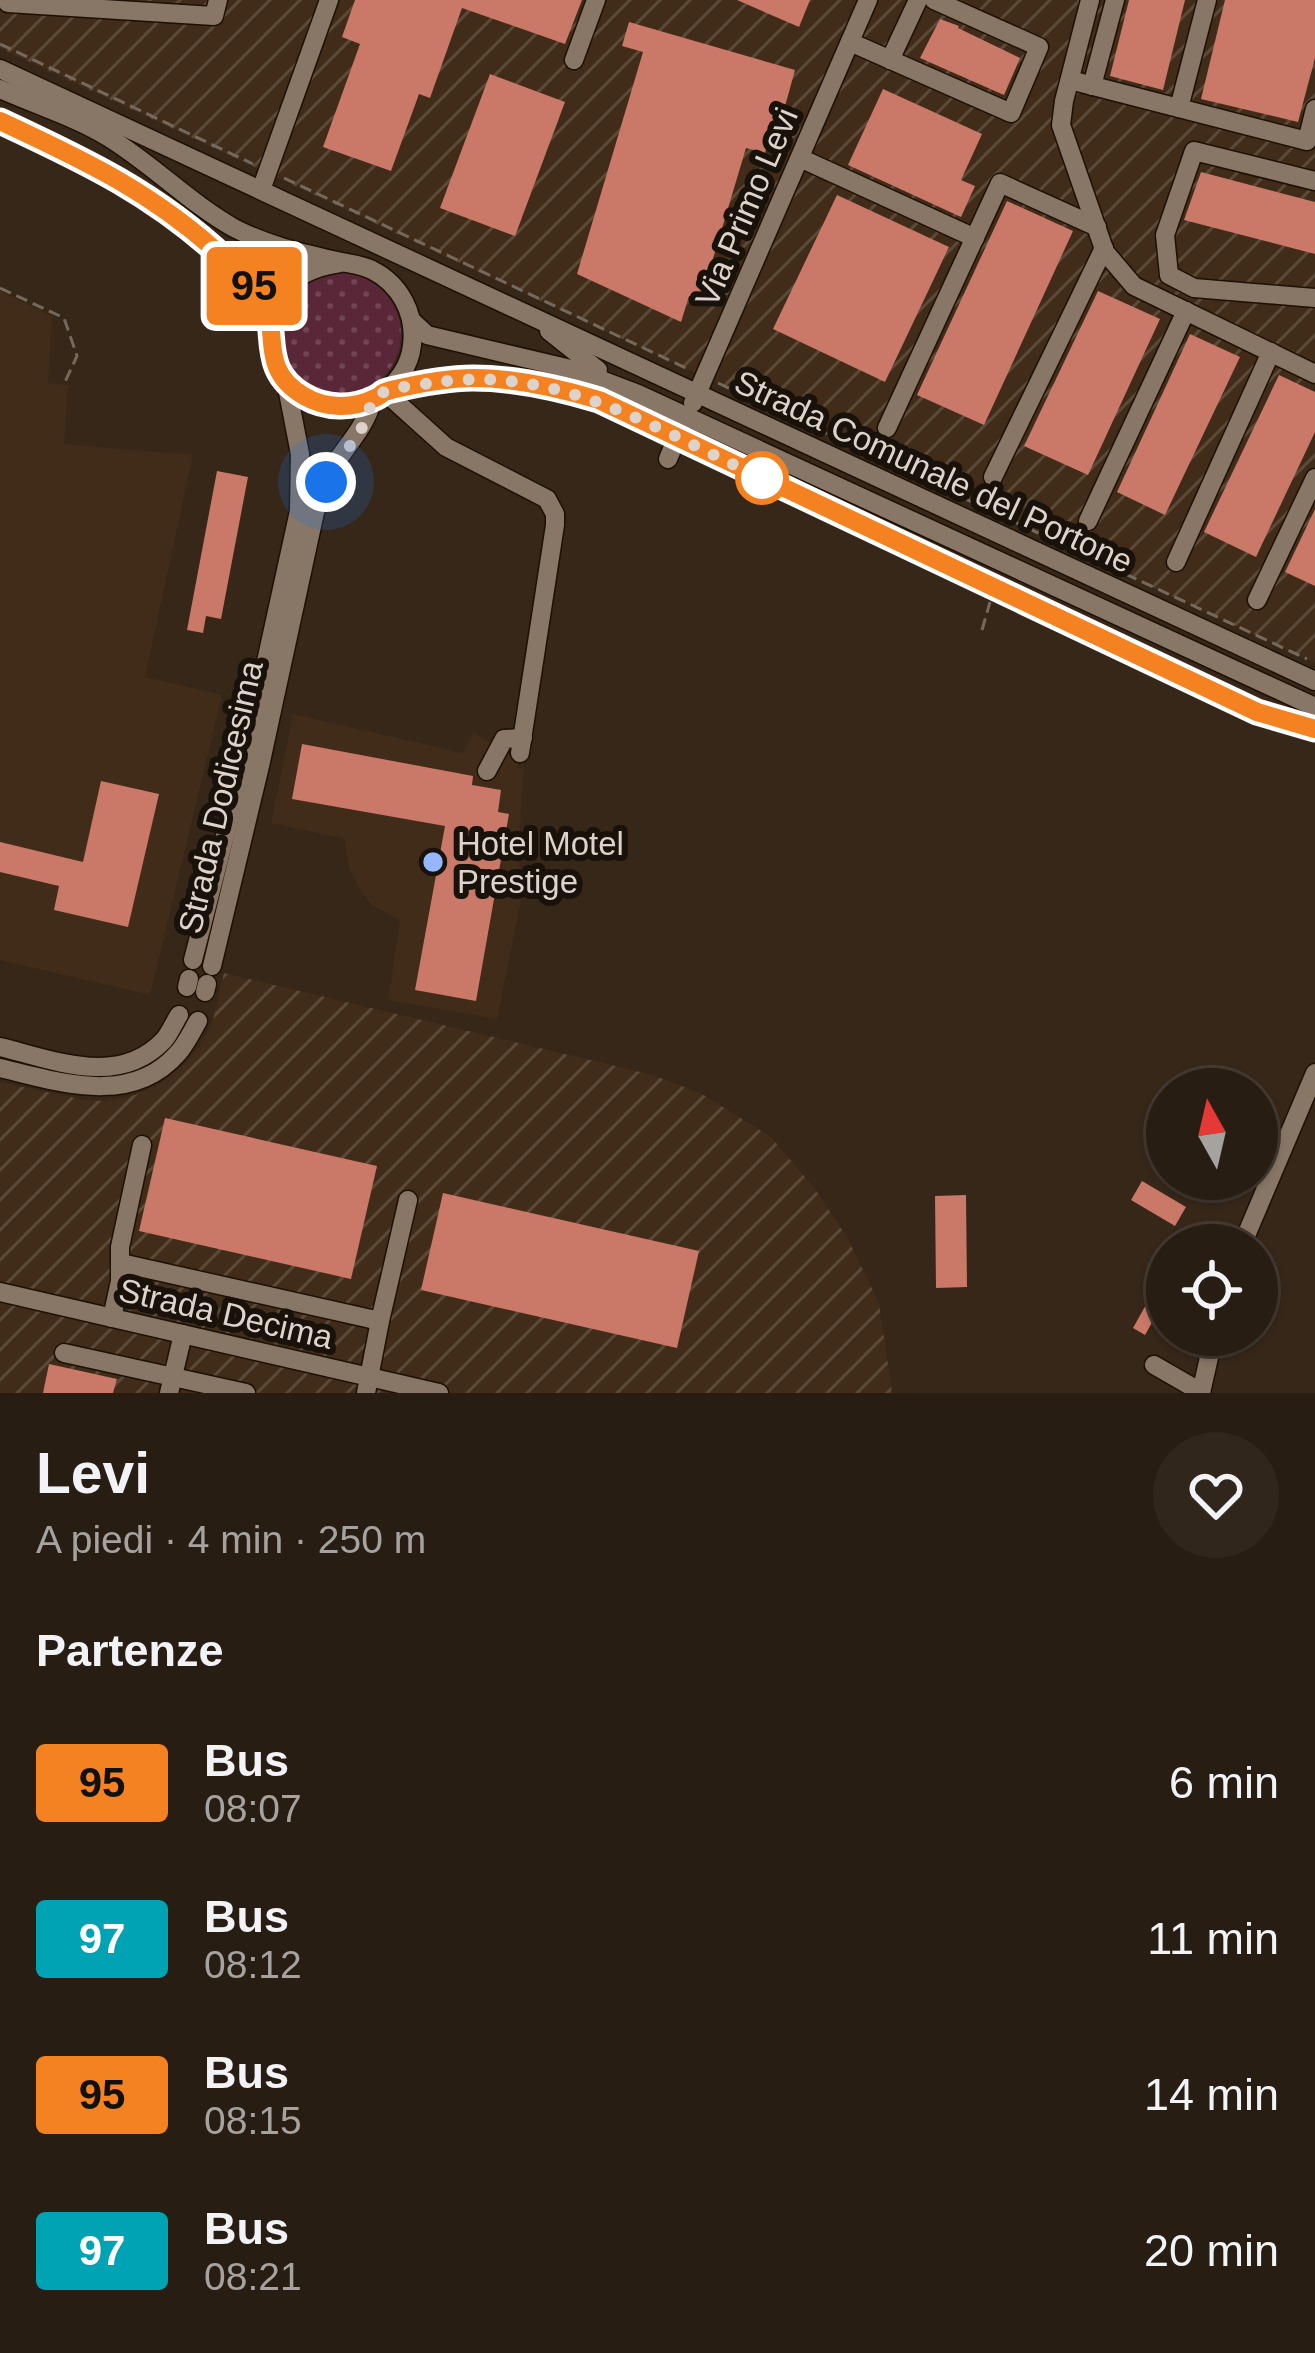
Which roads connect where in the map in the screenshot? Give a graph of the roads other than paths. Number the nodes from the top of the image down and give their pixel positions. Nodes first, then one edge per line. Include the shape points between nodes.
1 (8, 0) edge
2 (329, 0) edge
3 (596, 0) edge
4 (868, 0) edge
5 (918, 0) edge
6 (934, 0) edge
7 (1090, 0) edge
8 (1115, 0) edge
9 (1207, 0) edge
10 (220, 2) edge
11 (850, 42) junction
12 (574, 60) dead end
13 (890, 60) junction
14 (0, 69) edge
15 (1070, 80) junction
16 (1092, 86) junction
17 (1, 89) edge
18 (1179, 108) junction
19 (1315, 109) edge
20 (0, 122) edge
21 (800, 158) junction
22 (265, 181) junction
23 (1315, 181) edge
24 (1097, 227) junction
25 (975, 238) junction
26 (1104, 248) junction
27 (344, 262) junction
28 (1315, 298) edge
29 (1186, 311) junction
30 (529, 315) junction
31 (412, 321) junction
32 (270, 322) junction
33 (1271, 352) junction
34 (1315, 374) edge
35 (286, 382) junction
36 (701, 386) junction
37 (638, 394) junction
38 (379, 395) junction
39 (686, 417) junction
40 (887, 428) dead end
41 (677, 437) junction
42 (668, 460) dead end
43 (993, 477) dead end
44 (1315, 478) edge
45 (1088, 521) dead end
46 (1176, 562) dead end
47 (1257, 600) dead end
48 (279, 640) junction
49 (1315, 681) edge
50 (1315, 707) edge
51 (1315, 729) edge
52 (488, 771) dead end
53 (199, 978) dead end
54 (0, 1047) edge
55 (0, 1068) edge
56 (1315, 1073) edge
57 (142, 1145) dead end
58 (408, 1200) dead end
59 (1251, 1224) edge
60 (121, 1263) junction
61 (0, 1292) edge
62 (112, 1318) junction
63 (380, 1321) junction
64 (183, 1334) junction
65 (64, 1353) dead end
66 (1209, 1356) edge
67 (1154, 1365) dead end
68 (171, 1384) edge
69 (368, 1385) edge
70 (1201, 1392) edge
71 (246, 1393) edge
72 (439, 1393) edge

1 - 10 street via 214,16
2 - 22 street
3 - 12 street
4 - 11 street, Via Primo Levi
5 - 13 street
6 - 13 street via 1039,47 1011,113
7 - 15 street
8 - 16 street
9 - 18 street
11 - 13 street
11 - 21 street, Via Primo Levi
14 - 22 street, Strada Comunale del Portone
15 - 16 street
15 - 24 street via 1061,125
16 - 18 street
17 - 27 street via 105,135 238,230
18 - 19 street via 1307,141
20 - 32 street via 164,208 257,289
21 - 25 street
21 - 36 street, Via Primo Levi
22 - 30 street, Strada Comunale del Portone
23 - 28 street via 1194,151 1165,235 1169,275 1194,288
24 - 25 street via 1000,183
24 - 26 street
25 - 40 street
26 - 29 street via 1134,286
26 - 43 street
27 - 31 street via 389,280
27 - 32 street via 289,284
29 - 33 street
29 - 45 street
30 - 36 street, Strada Comunale del Portone
30 - 37 street, Strada Comunale del Portone
31 - 37 street, Strada Comunale del Portone via 437,338 575,370
31 - 38 street via 410,358
32 - 35 street via 270,348
33 - 34 street
33 - 46 street
35 - 38 street via 320,404 352,406
35 - 48 street, Strada Dodicesima via 300,454 299,511
36 - 39 street, Via Primo Levi
36 - 49 street, Strada Comunale del Portone
37 - 39 street, Strada Comunale del Portone
38 - 41 street via 458,379 509,380 599,400
38 - 48 street, Strada Dodicesima via 326,482
38 - 52 street via 446,447 552,506 522,746 504,739
39 - 41 street, Via Primo Levi
39 - 50 street, Strada Comunale del Portone
41 - 42 street, Via Primo Levi
41 - 51 street via 1257,712
44 - 47 street
48 - 53 street, Strada Dodicesima
54 - 55 street via 75,1065 122,1066 189,1018 178,1054 128,1083 74,1086
56 - 59 street
57 - 60 street
58 - 63 street
60 - 62 street
60 - 63 street
61 - 62 street, Strada Decima
62 - 64 street, Strada Decima
63 - 69 street
64 - 68 street
64 - 69 street, Strada Decima
65 - 68 street
66 - 70 street
67 - 70 street
68 - 71 street
69 - 72 street, Strada Decima

